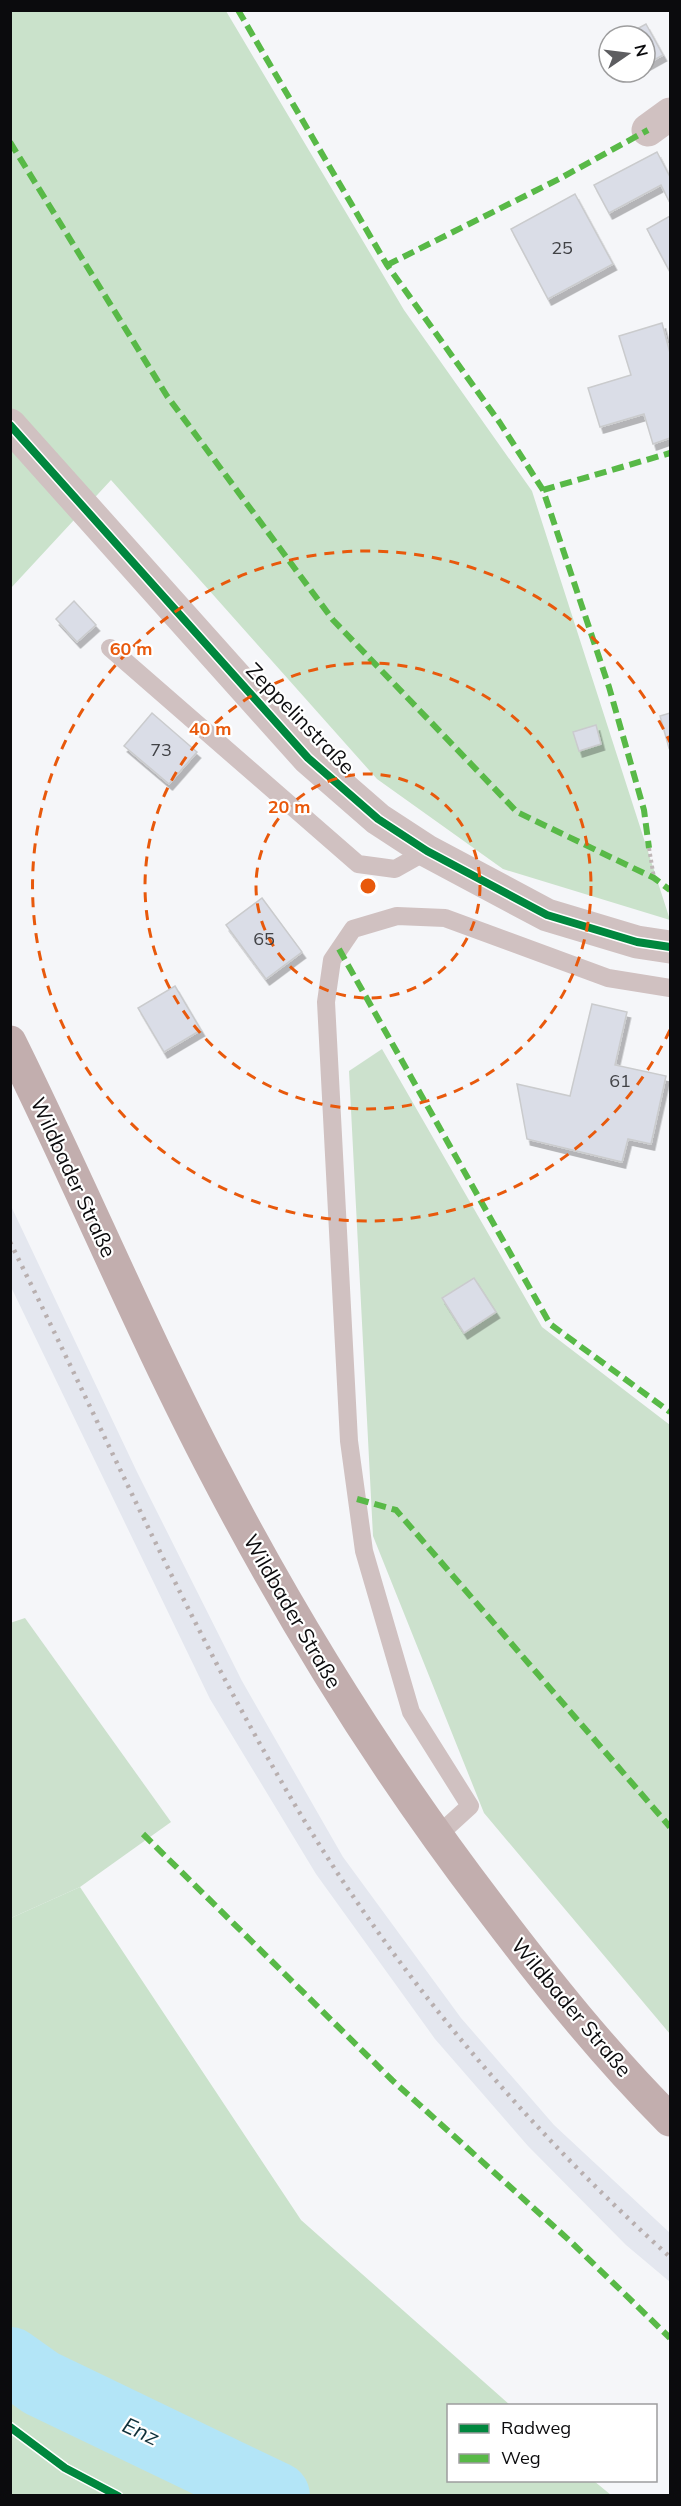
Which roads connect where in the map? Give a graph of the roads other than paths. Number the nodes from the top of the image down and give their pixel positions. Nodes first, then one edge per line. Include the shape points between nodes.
1 (10, 425) edge
2 (110, 648) dead end
3 (427, 851) junction
4 (670, 947) edge
5 (670, 988) edge
6 (10, 1042) edge
7 (436, 1837) junction
8 (670, 2120) edge

1 - 3 street, Zeppelinstraße via 308,758 378,819
2 - 3 lane via 358,864 395,869
3 - 4 street, Zeppelinstraße via 547,915 637,942
5 - 7 lane via 608,978 445,918 397,916 353,929 332,960 326,1002 349,1441 364,1551 411,1712 470,1806
6 - 7 main road, Wildbader Straße via 215,1472 284,1600
7 - 8 main road, Wildbader Straße via 564,2001

